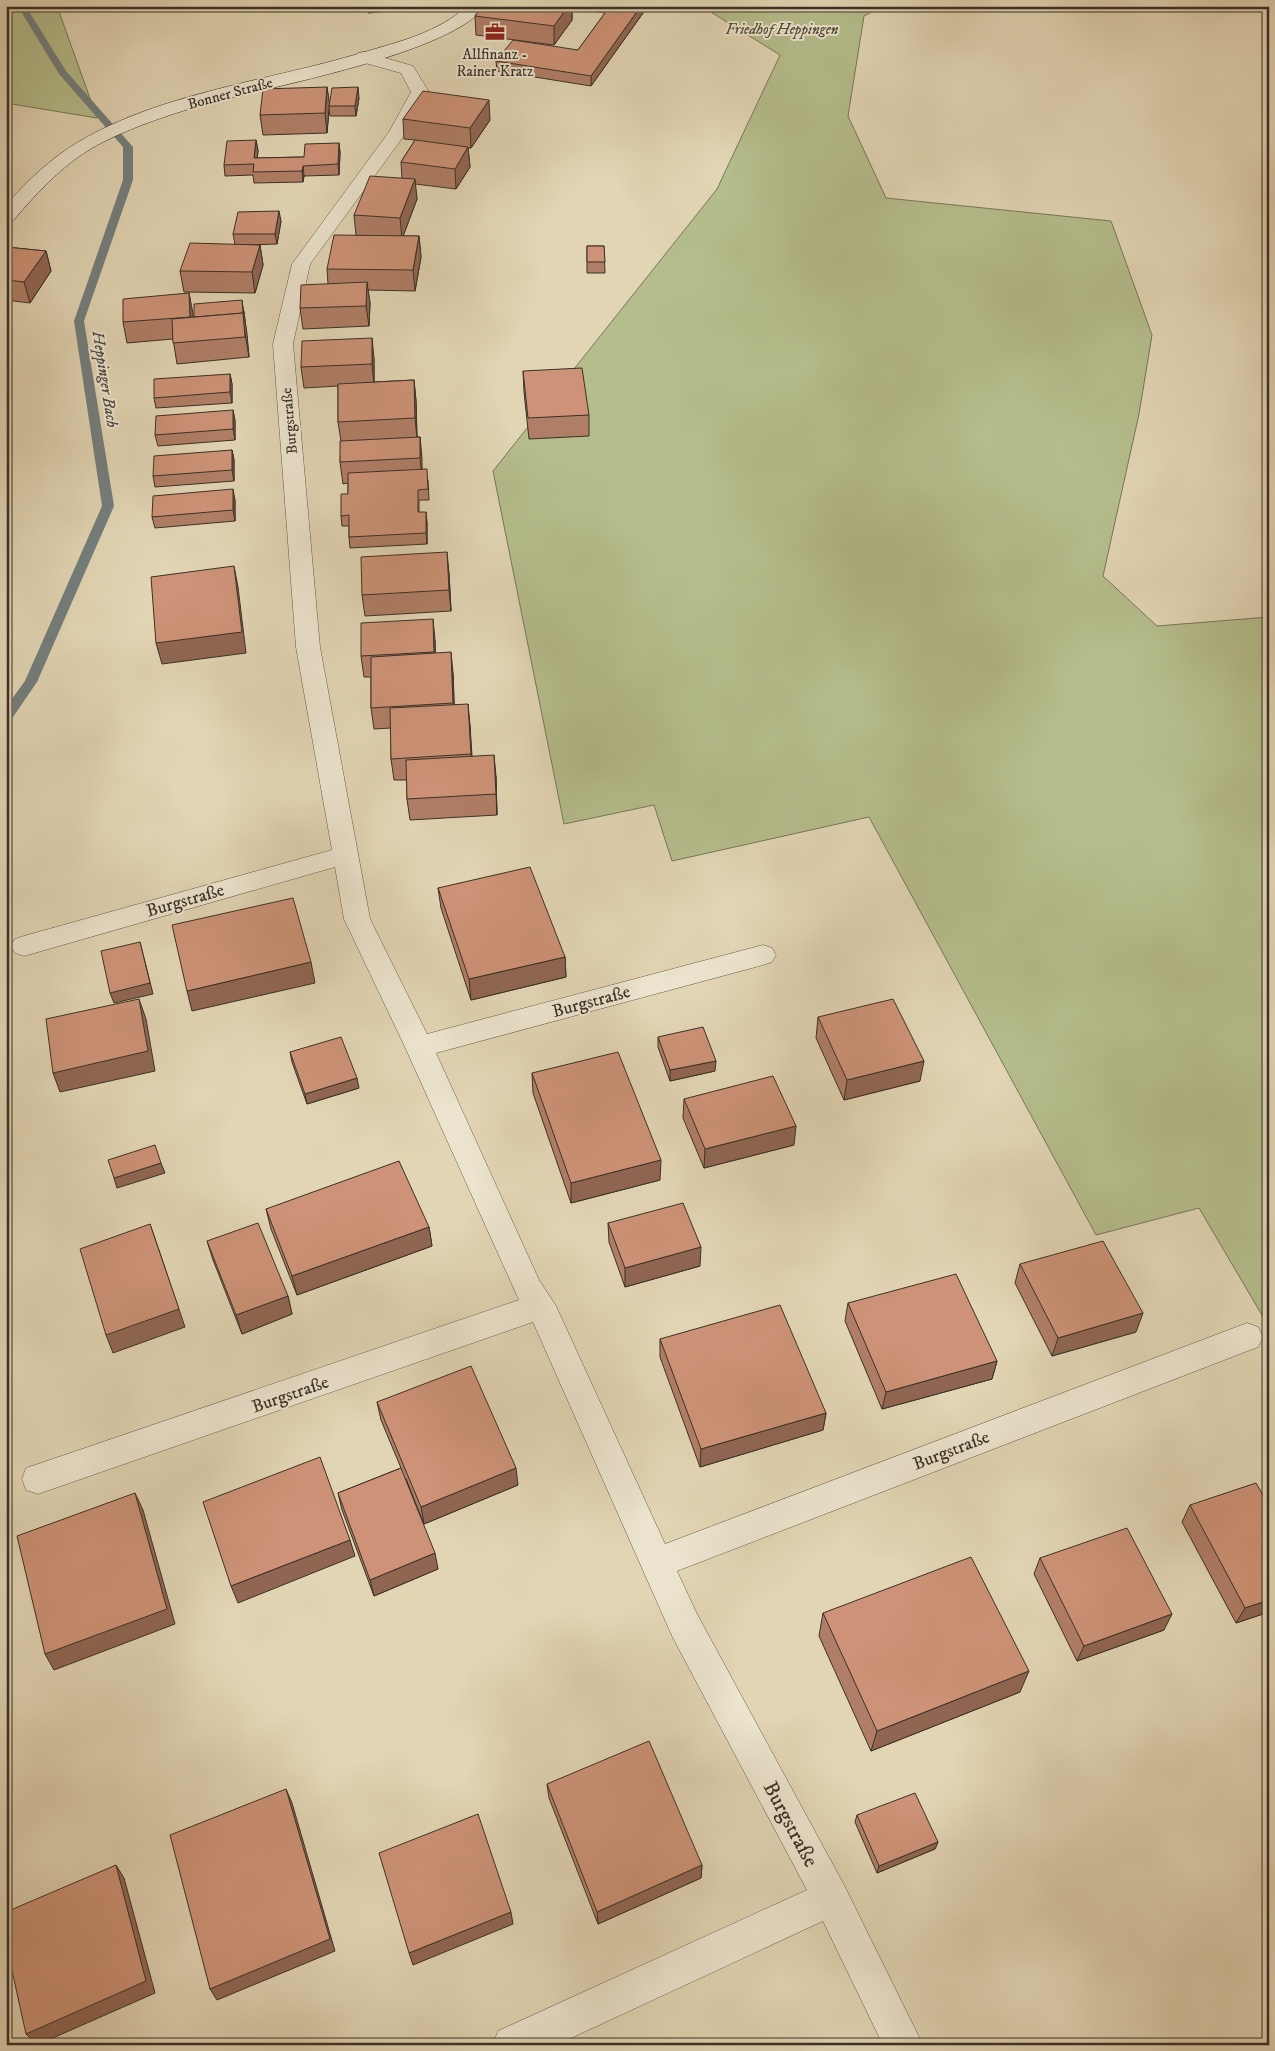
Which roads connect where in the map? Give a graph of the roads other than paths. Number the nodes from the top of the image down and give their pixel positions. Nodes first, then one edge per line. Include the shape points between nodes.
1 (476, 7) edge
2 (364, 58) junction
3 (6, 217) edge
4 (346, 855) junction
5 (24, 946) dead end
6 (763, 955) dead end
7 (419, 1047) junction
8 (541, 1306) junction
9 (1247, 1337) dead end
10 (38, 1479) dead end
11 (656, 1563) junction
12 (831, 1898) junction
13 (512, 2045) edge
14 (904, 2045) edge

1 - 2 street, Bonner Straße via 442,32
2 - 3 street, Bonner Straße via 205,99 140,120 104,136 57,166
2 - 4 street, Burgstraße via 406,70 420,92 397,133 301,264 283,344 308,647
4 - 5 street, Burgstraße
4 - 7 street, Burgstraße via 357,919
6 - 7 street, Burgstraße
7 - 8 street, Burgstraße via 528,1289
8 - 10 street, Burgstraße
8 - 11 street, Burgstraße
9 - 11 street, Burgstraße
11 - 12 street, Burgstraße via 685,1626
12 - 13 street
12 - 14 street, Burgstraße

